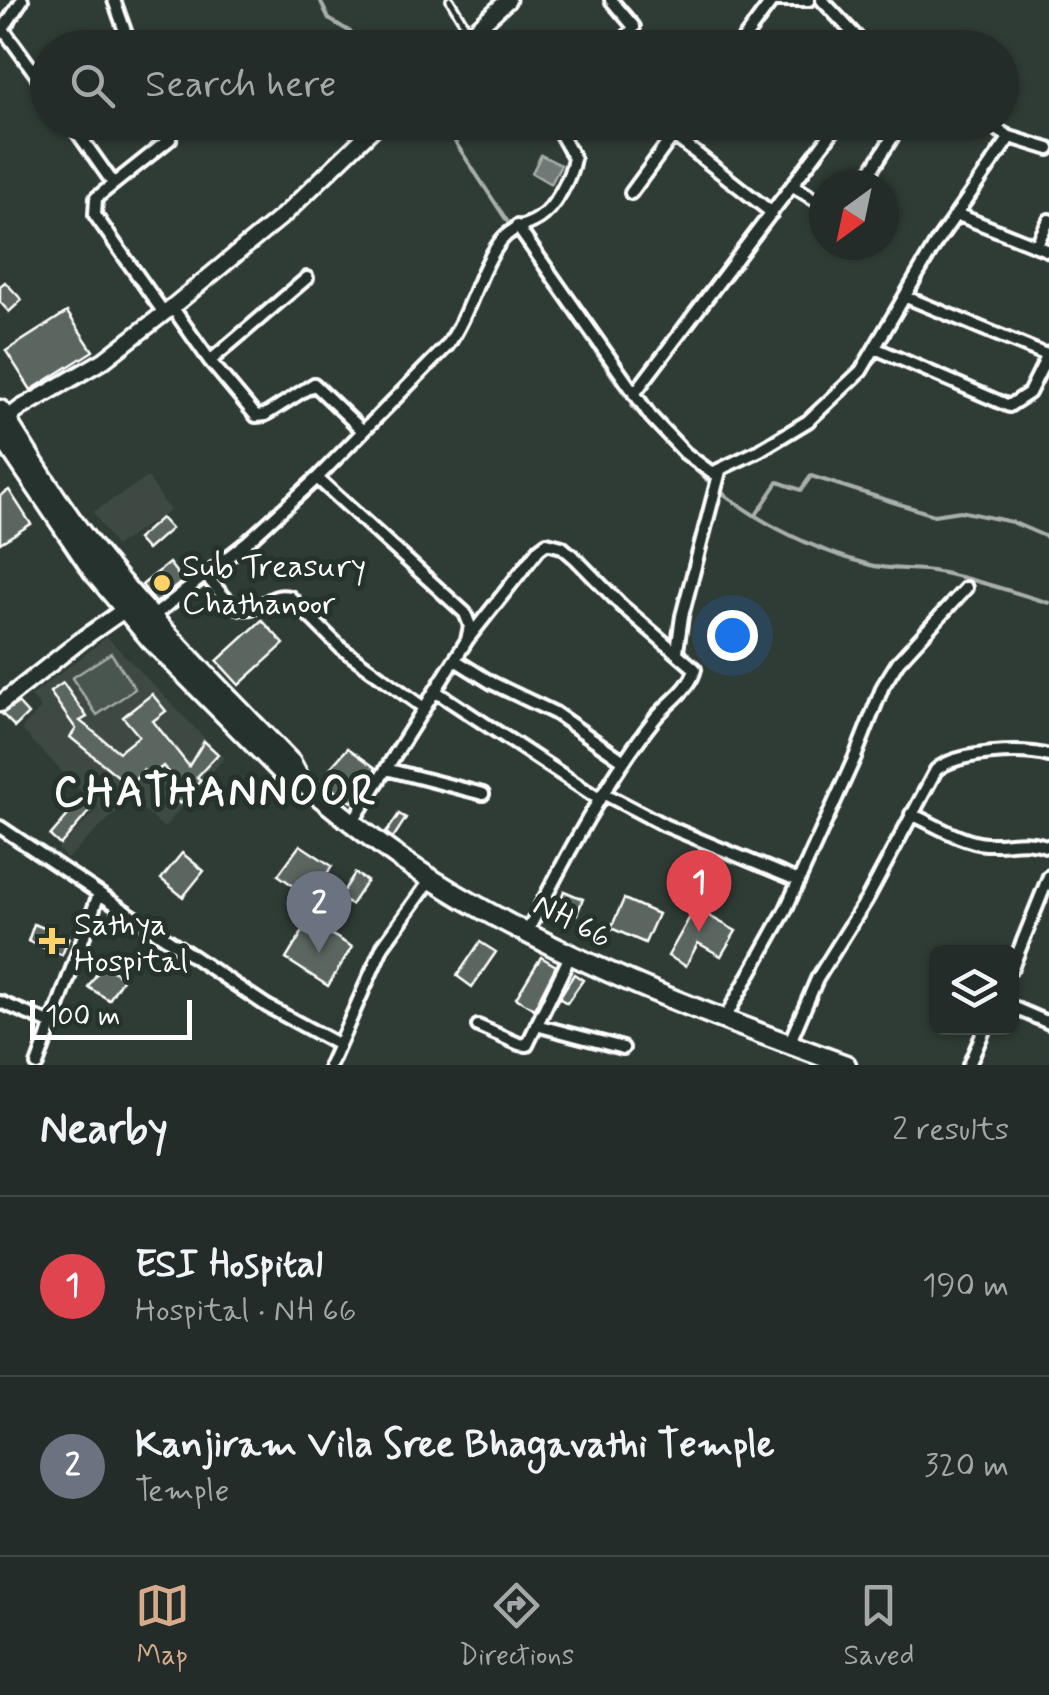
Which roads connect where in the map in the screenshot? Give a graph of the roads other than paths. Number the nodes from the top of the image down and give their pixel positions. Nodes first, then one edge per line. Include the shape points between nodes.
1 (22, 0) edge
2 (114, 0) edge
3 (450, 0) edge
4 (508, 0) edge
5 (611, 0) edge
6 (771, 0) edge
7 (809, 0) edge
8 (823, 0) edge
9 (125, 30) edge
10 (468, 30) edge
11 (473, 30) edge
12 (631, 30) edge
13 (750, 30) edge
14 (850, 30) edge
15 (1, 31) edge
16 (30, 68) edge
17 (83, 140) edge
18 (170, 140) edge
19 (363, 140) edge
20 (564, 140) edge
21 (670, 140) edge
22 (678, 140) edge
23 (827, 140) edge
24 (891, 140) edge
25 (1008, 140) edge
26 (1019, 140) edge
27 (1049, 149) edge
28 (872, 170) edge
29 (113, 182) junction
30 (793, 186) junction
31 (631, 194) dead end
32 (809, 196) edge
33 (772, 214) junction
34 (956, 214) junction
35 (1049, 220) edge
36 (517, 226) junction
37 (1036, 246) junction
38 (1049, 252) edge
39 (307, 278) dead end
40 (906, 297) junction
41 (168, 310) junction
42 (877, 349) junction
43 (1048, 355) edge
44 (210, 361) junction
45 (634, 394) junction
46 (1, 422) edge
47 (362, 430) junction
48 (720, 471) junction
49 (317, 478) junction
50 (206, 575) junction
51 (966, 588) dead end
52 (132, 605) junction
53 (146, 622) junction
54 (467, 640) junction
55 (677, 651) junction
56 (454, 660) junction
57 (435, 691) junction
58 (0, 704) edge
59 (424, 708) junction
60 (1049, 756) edge
61 (624, 761) junction
62 (386, 768) junction
63 (483, 794) dead end
64 (601, 796) junction
65 (911, 814) junction
66 (352, 823) junction
67 (0, 827) edge
68 (1049, 848) edge
69 (1049, 876) edge
70 (433, 878) junction
71 (799, 881) junction
72 (99, 894) junction
73 (1043, 906) edge
74 (527, 932) junction
75 (571, 954) junction
76 (1019, 954) edge
77 (0, 1002) edge
78 (1019, 1010) edge
79 (724, 1020) junction
80 (1049, 1022) edge
81 (52, 1024) junction
82 (536, 1025) junction
83 (478, 1026) dead end
84 (983, 1035) edge
85 (789, 1044) junction
86 (340, 1045) junction
87 (623, 1048) dead end
88 (36, 1065) edge
89 (330, 1065) edge
90 (846, 1065) edge
91 (969, 1065) edge

1 - 15 street
2 - 9 street
3 - 10 lane
4 - 11 street
5 - 12 street
6 - 7 street
6 - 13 street
8 - 14 street
15 - 16 street
17 - 29 street
18 - 29 street
19 - 41 street
20 - 36 street via 574,164 546,212
21 - 31 street
22 - 33 street
23 - 30 street
24 - 28 street
25 - 34 street
26 - 27 street
29 - 41 street via 96,198 95,215
30 - 32 street
30 - 33 street
33 - 45 street
34 - 37 street
34 - 40 street
35 - 37 street
36 - 45 street
36 - 47 street via 500,242 447,346
37 - 38 street
39 - 44 street
40 - 42 street
40 - 43 street
41 - 44 street
41 - 46 street via 104,360
42 - 43 street via 1009,406 1030,393
42 - 48 street via 808,421
44 - 47 street via 256,416 314,384
45 - 48 street via 685,453 708,472
46 - 52 highway, NH 66
47 - 49 street
48 - 55 street
49 - 50 street
49 - 54 street via 465,613
50 - 53 street
50 - 59 street via 243,611 290,597 341,648
51 - 71 street via 883,686
52 - 53 highway, NH 66
52 - 58 street
53 - 66 highway, NH 66 via 300,780
54 - 55 street via 547,543 576,559
54 - 56 street
55 - 61 street via 695,674
56 - 57 street
56 - 61 street via 555,713
57 - 59 street
57 - 64 street
59 - 62 street
60 - 65 street via 956,758 936,770
61 - 64 street
62 - 63 street
62 - 66 street
64 - 71 street
64 - 74 street
65 - 68 street via 973,841
65 - 85 street via 817,978
66 - 70 highway, NH 66
67 - 72 street
69 - 73 street
70 - 74 highway, NH 66
70 - 86 street via 378,954
71 - 79 street
72 - 81 street
72 - 86 street via 268,1006
73 - 76 street
74 - 75 highway, NH 66
75 - 79 highway, NH 66
75 - 82 street
77 - 81 street
78 - 80 street
79 - 85 highway, NH 66
81 - 88 street
82 - 83 street via 524,1046
82 - 87 street
84 - 91 street
85 - 90 highway, NH 66
86 - 89 street

